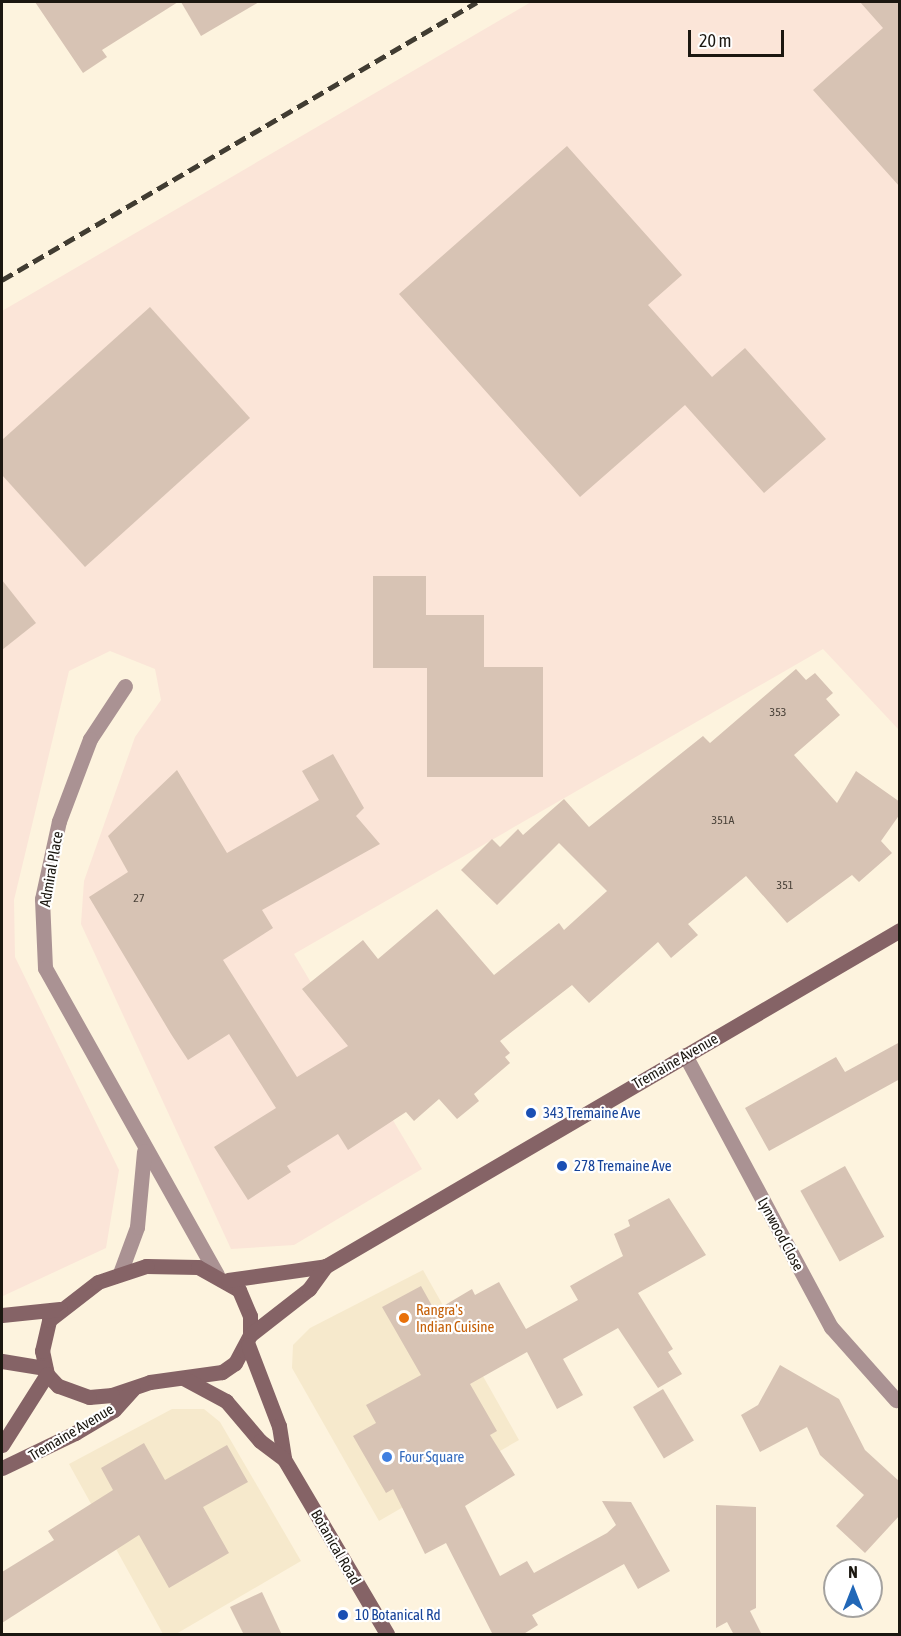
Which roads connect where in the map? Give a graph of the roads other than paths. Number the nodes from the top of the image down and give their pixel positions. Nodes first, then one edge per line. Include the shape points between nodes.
1 (125, 686) dead end
2 (900, 930) edge
3 (685, 1055) junction
4 (144, 1151) junction
5 (326, 1266) junction
6 (120, 1273) junction
7 (223, 1277) junction
8 (60, 1309) junction
9 (2, 1315) edge
10 (249, 1340) junction
11 (2, 1361) edge
12 (46, 1371) junction
13 (183, 1378) junction
14 (135, 1387) junction
15 (896, 1400) dead end
16 (2, 1445) edge
17 (284, 1459) junction
18 (2, 1468) edge
19 (387, 1635) edge

1 - 4 street, Admiral Place via 90,739 59,821 43,910 45,968
2 - 3 main road, Tremaine Avenue
3 - 5 main road, Tremaine Avenue
3 - 15 street, Lynwood Close via 831,1327
4 - 6 street via 137,1227
4 - 7 street, Admiral Place
5 - 7 main road, Tremaine Avenue
5 - 10 main road, Tremaine Avenue via 309,1289
6 - 7 main road, Tremaine Avenue via 172,1265
6 - 8 main road
7 - 10 main road, Botanical Road via 246,1302
8 - 9 main road
8 - 12 main road via 42,1335
10 - 13 main road, Tremaine Avenue via 222,1372
10 - 17 main road, Botanical Road via 279,1426
11 - 12 main road
12 - 14 main road, Tremaine Avenue via 72,1394 89,1397
12 - 16 main road, Tremaine Avenue
13 - 14 main road, Tremaine Avenue
13 - 17 main road, Botanical Road via 226,1401 260,1442
14 - 18 main road, Tremaine Avenue via 104,1416
17 - 19 main road, Botanical Road

